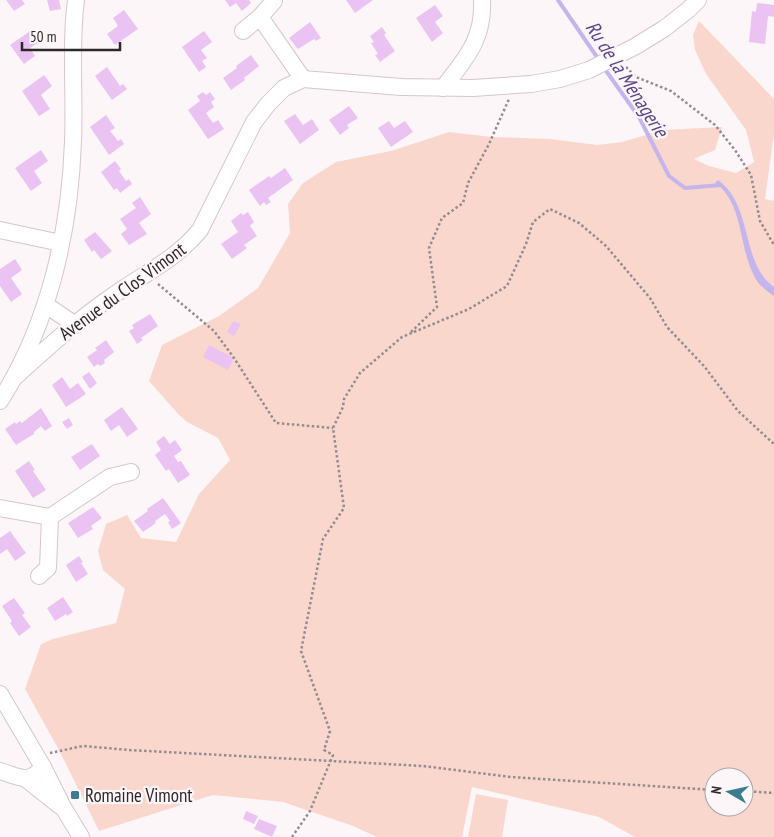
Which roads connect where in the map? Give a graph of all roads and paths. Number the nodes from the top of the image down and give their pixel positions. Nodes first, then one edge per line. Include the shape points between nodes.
1 (76, 0) edge
2 (482, 0) edge
3 (274, 1) dead end
4 (693, 5) edge
5 (260, 17) junction
6 (243, 31) dead end
7 (613, 59) junction
8 (303, 79) junction
9 (515, 86) junction
10 (443, 88) junction
11 (0, 230) edge
12 (61, 242) junction
13 (774, 245) edge
14 (145, 274) junction
15 (46, 306) junction
16 (74, 324) junction
17 (410, 333) junction
18 (16, 376) junction
19 (0, 401) edge
20 (333, 428) junction
21 (774, 444) edge
22 (132, 472) dead end
23 (0, 508) edge
24 (50, 517) junction
25 (39, 576) dead end
26 (0, 694) edge
27 (40, 760) junction
28 (331, 762) junction
29 (0, 771) edge
30 (26, 779) junction
31 (704, 789) edge
32 (754, 793) edge
33 (774, 794) edge
34 (64, 809) junction
35 (81, 837) edge
36 (292, 837) edge

1 - 12 street, Avenue du Clos Vimont via 73,142 68,208
2 - 10 street via 479,35
3 - 5 street
4 - 7 street via 665,28
5 - 6 street
5 - 8 street
7 - 9 street via 560,79
7 - 13 path via 636,77 671,91 715,125 751,175 760,221
8 - 10 street
8 - 14 street, Avenue du Clos Vimont via 284,88 254,122 200,230 187,246
9 - 10 street
9 - 17 path via 468,183 463,203 442,218 428,248 438,307
11 - 12 street
12 - 15 street, Avenue du Clos Vimont
14 - 16 street, Avenue du Clos Vimont
14 - 20 path via 214,331 276,422
15 - 16 street
15 - 18 street, Avenue du Clos Vimont
16 - 18 street, Avenue du Clos Vimont
17 - 20 path via 360,373 344,398
17 - 21 path via 469,309 507,286 533,222 550,209 579,223 606,246 738,411
18 - 19 street, Avenue du Clos Vimont
20 - 28 path via 344,508 323,540 301,652 330,731 324,750 333,755
22 - 24 street via 110,477
23 - 24 street
24 - 25 street via 48,568
26 - 27 street
27 - 28 path via 83,746
27 - 30 street via 34,777
27 - 34 street
28 - 31 path via 423,766 511,777
28 - 36 path via 310,811
29 - 30 street
30 - 34 street
32 - 33 path
34 - 35 street

